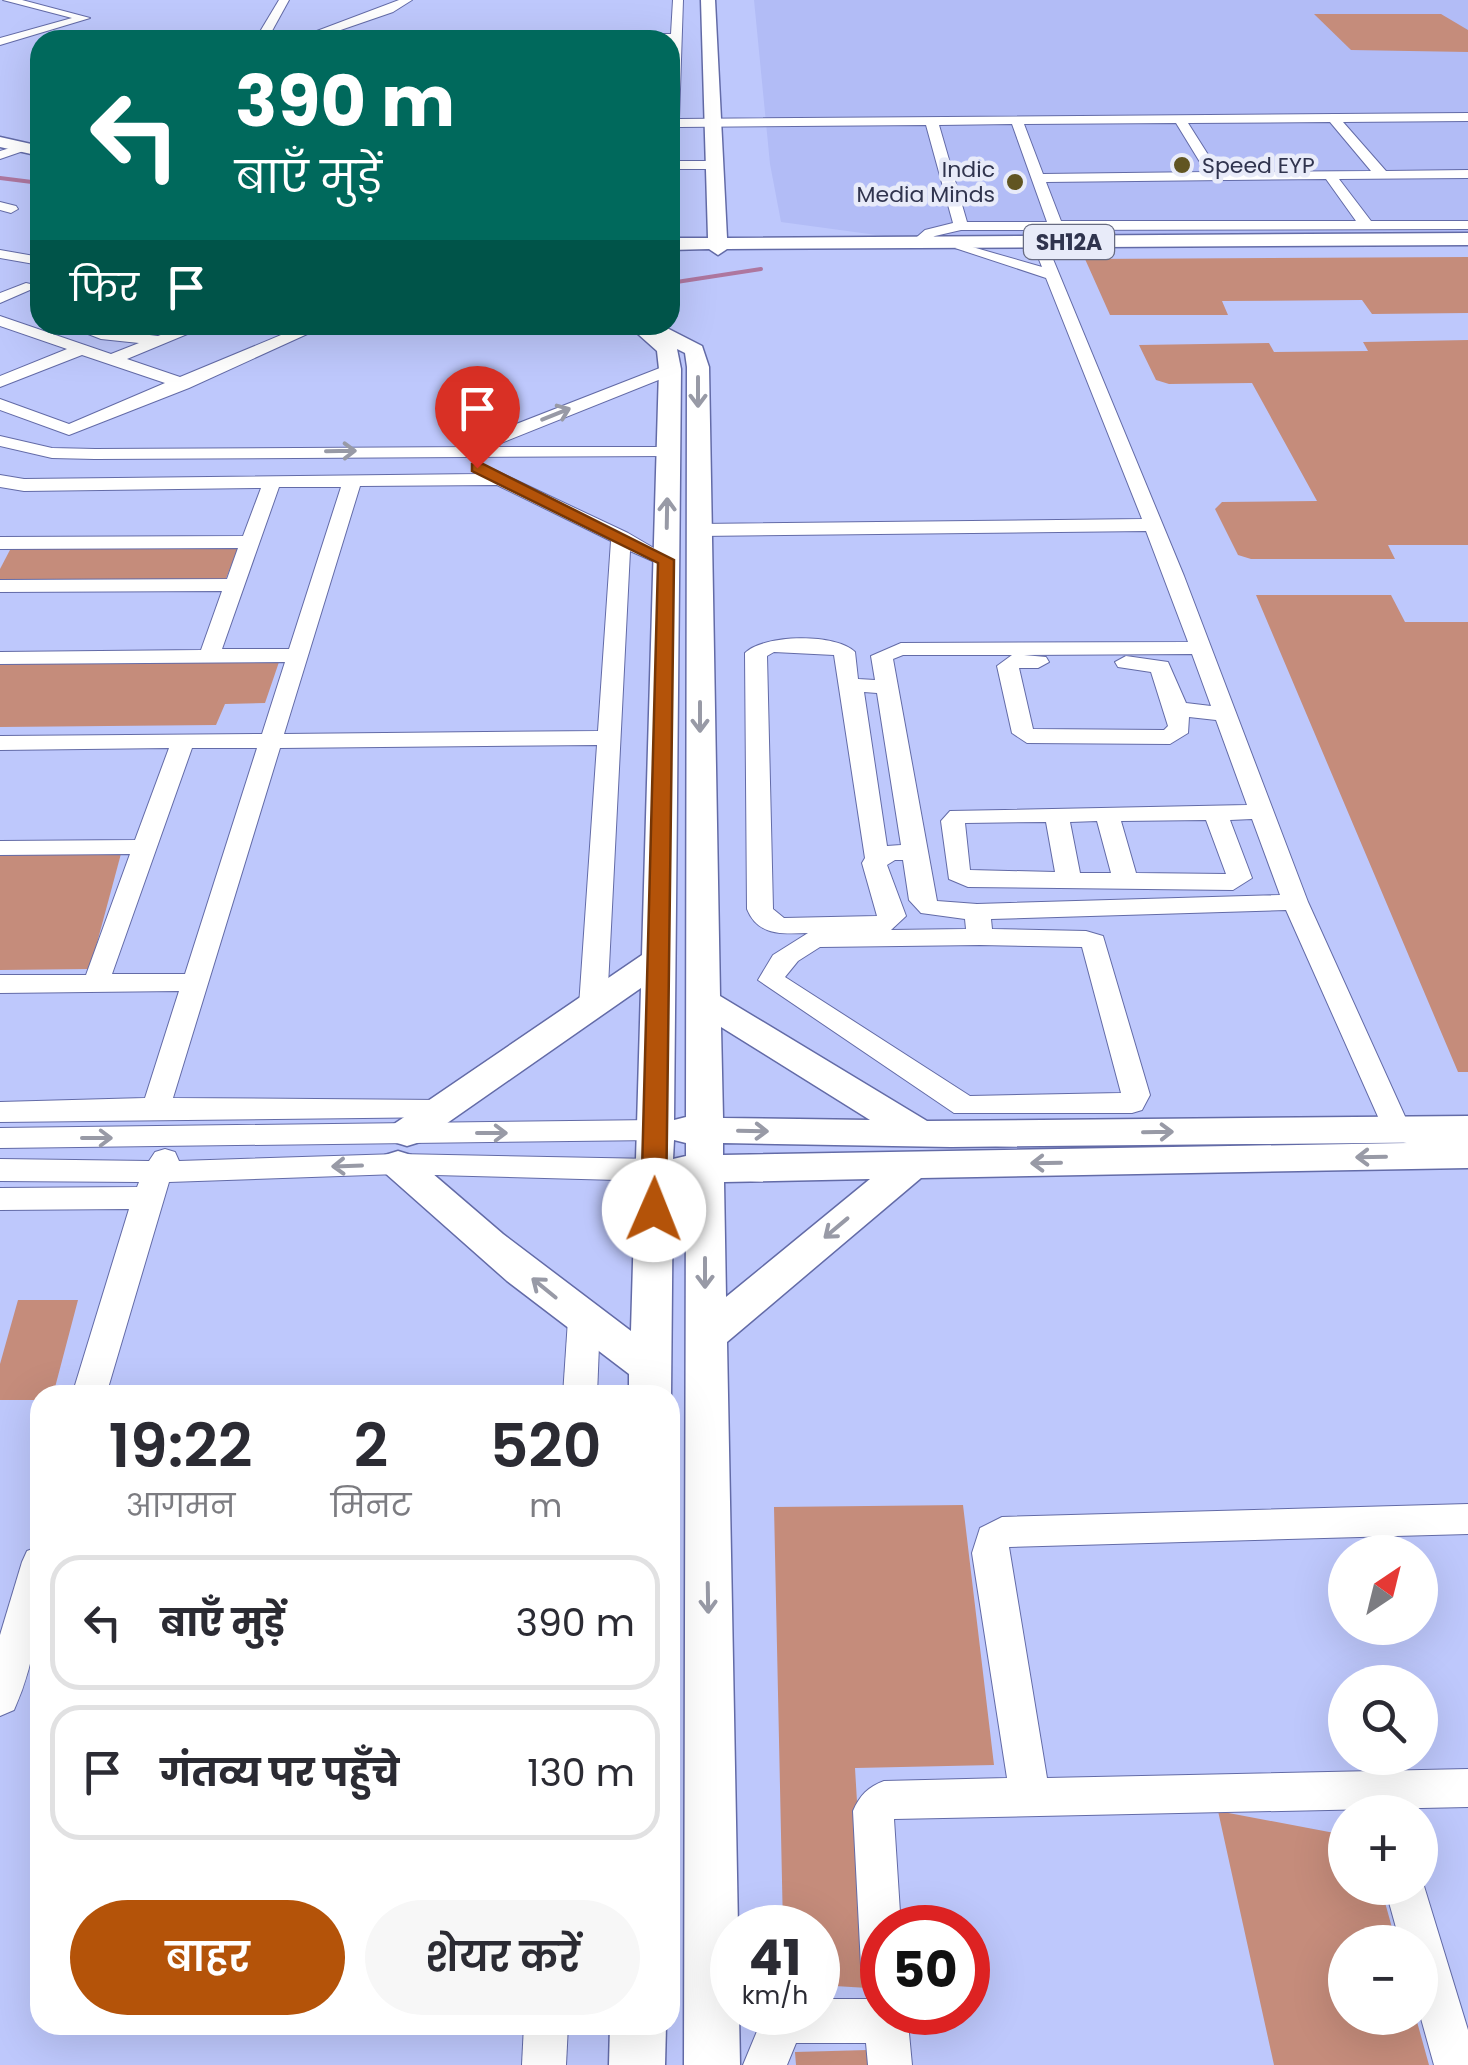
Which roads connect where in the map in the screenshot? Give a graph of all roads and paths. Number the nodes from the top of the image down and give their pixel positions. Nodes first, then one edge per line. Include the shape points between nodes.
1 (8, 0) edge
2 (284, 0) edge
3 (406, 0) edge
4 (678, 0) edge
5 (708, 0) edge
6 (84, 4) dead end
7 (55, 11) junction
8 (0, 24) edge
9 (42, 30) edge
10 (267, 30) edge
11 (329, 30) edge
12 (678, 30) edge
13 (30, 31) edge
14 (30, 33) edge
15 (0, 42) edge
16 (1468, 117) edge
17 (1180, 118) junction
18 (1333, 118) junction
19 (1016, 119) junction
20 (931, 120) junction
21 (714, 122) junction
22 (680, 123) edge
23 (0, 142) edge
24 (30, 149) edge
25 (30, 149) edge
26 (0, 156) edge
27 (715, 164) junction
28 (680, 165) edge
29 (1468, 174) edge
30 (1382, 175) junction
31 (1215, 176) junction
32 (1330, 176) junction
33 (1038, 178) junction
34 (0, 206) edge
35 (717, 212) junction
36 (0, 216) edge
37 (1468, 225) edge
38 (961, 226) junction
39 (1056, 226) junction
40 (1367, 226) junction
41 (1468, 242) edge
42 (834, 243) junction
43 (917, 243) junction
44 (1039, 245) junction
45 (680, 247) edge
46 (718, 247) junction
47 (962, 248) junction
48 (0, 254) edge
49 (30, 259) edge
50 (1052, 276) junction
51 (30, 286) edge
52 (0, 298) edge
53 (6, 323) edge
54 (30, 332) edge
55 (39, 335) edge
56 (110, 335) edge
57 (176, 335) edge
58 (296, 335) edge
59 (652, 335) edge
60 (663, 335) edge
61 (167, 339) junction
62 (80, 350) junction
63 (110, 360) junction
64 (670, 368) junction
65 (0, 382) edge
66 (184, 384) junction
67 (0, 404) edge
68 (68, 430) junction
69 (0, 441) edge
70 (34, 449) junction
71 (472, 459) junction
72 (668, 459) junction
73 (0, 461) edge
74 (502, 480) junction
75 (0, 481) edge
76 (352, 481) junction
77 (272, 482) junction
78 (1154, 525) junction
79 (699, 530) junction
80 (621, 537) junction
81 (250, 542) junction
82 (0, 543) edge
83 (666, 560) junction
84 (235, 585) junction
85 (0, 586) edge
86 (1200, 648) junction
87 (209, 656) junction
88 (300, 656) junction
89 (0, 658) edge
90 (852, 685) junction
91 (886, 687) junction
92 (1176, 709) junction
93 (1225, 714) junction
94 (607, 738) junction
95 (273, 740) junction
96 (183, 742) junction
97 (0, 743) edge
98 (1262, 812) junction
99 (1216, 813) junction
100 (1107, 814) junction
101 (1057, 815) junction
102 (145, 847) junction
103 (0, 848) edge
104 (914, 852) junction
105 (877, 858) junction
106 (1069, 879) junction
107 (1125, 879) junction
108 (1295, 902) junction
109 (979, 924) junction
110 (658, 960) junction
111 (196, 982) junction
112 (0, 984) edge
113 (96, 984) junction
114 (702, 1000) junction
115 (593, 1006) junction
116 (156, 1108) junction
117 (440, 1110) junction
118 (0, 1112) edge
119 (1468, 1129) edge
120 (655, 1130) junction
121 (1397, 1130) junction
122 (172, 1137) junction
123 (0, 1138) edge
124 (403, 1149) junction
125 (704, 1150) junction
126 (916, 1150) junction
127 (1468, 1153) edge
128 (0, 1170) edge
129 (654, 1170) junction
130 (154, 1184) junction
131 (0, 1199) edge
132 (584, 1320) junction
133 (706, 1336) junction
134 (650, 1381) edge
135 (92, 1385) edge
136 (581, 1385) edge
137 (1468, 1519) edge
138 (30, 1596) edge
139 (0, 1698) edge
140 (1468, 1788) edge
141 (1422, 1795) edge
142 (1030, 1797) junction
143 (1328, 1800) edge
144 (721, 1905) edge
145 (879, 1905) edge
146 (1411, 1905) edge
147 (546, 2035) edge
148 (638, 2035) edge
149 (714, 2035) edge
150 (774, 2035) edge
151 (888, 2035) edge
152 (544, 2065) edge
153 (637, 2065) edge
154 (712, 2065) edge
155 (765, 2065) edge
156 (890, 2065) edge
157 (1456, 2065) edge

1 - 7 street
2 - 10 street
3 - 11 street
4 - 12 street
5 - 21 main road
6 - 7 street
7 - 9 street via 84,18
8 - 13 street
14 - 15 street
16 - 18 street
17 - 18 street
17 - 19 street
17 - 31 street
18 - 30 street
19 - 20 street
19 - 33 street
20 - 21 street
20 - 38 street
21 - 22 street
21 - 27 main road
23 - 24 main road
25 - 26 street
27 - 28 street
27 - 35 main road
29 - 30 street
30 - 32 street
31 - 32 street
31 - 33 street
32 - 40 street
33 - 39 street
34 - 36 street via 11,208
35 - 42 main road
35 - 46 main road
37 - 40 street
38 - 39 street
38 - 43 street
39 - 40 street
41 - 44 main road, SH12A
42 - 43 main road, SH12A
42 - 46 main road, SH12A
43 - 44 main road, SH12A
44 - 47 main road, SH12A
44 - 50 street
45 - 46 main road, SH12A
46 - 47 main road, SH12A
47 - 50 street
48 - 49 street
50 - 78 street
51 - 52 street
53 - 54 street
55 - 62 street
56 - 61 street
57 - 61 street
58 - 66 street
59 - 64 main road via 666,349
60 -> 79 main road via 695,350
61 - 63 street
62 - 63 street
62 - 65 street
63 - 66 street
71 -> 64 street
64 - 72 main road
66 - 68 street
67 - 68 street
68 - 70 street
69 - 70 street
70 -> 71 street
71 - 72 street
71 - 73 street via 86,469
71 - 74 street
83 -> 72 main road
74 - 76 street
74 - 80 street
75 - 77 street
76 - 77 street
76 - 88 street
77 - 81 street
78 - 79 street
78 - 86 street
79 -> 114 main road
80 - 83 street
80 - 94 street
81 - 82 street
81 - 84 street
83 - 110 main road
84 - 85 street
84 - 87 street
86 - 91 street via 901,649 882,656
86 - 93 street
87 - 88 street
87 - 89 street
88 - 95 street
90 - 91 street
90 - 105 street
90 - 105 street via 844,652 836,648 770,645 756,653 760,910 780,926 891,921
91 - 104 street
92 - 92 street via 1160,668 1148,662 1008,666 1023,733 1035,738 1170,738 1180,728
92 - 93 street
93 - 98 street
94 - 95 street
94 - 115 street
95 - 96 street
95 - 111 street
96 - 97 street
96 - 102 street
98 - 99 street
98 - 108 street
99 - 100 street
99 - 107 street via 1240,878
100 - 101 street
100 - 107 street
101 - 106 street
101 - 106 street via 958,816 958,874
102 - 103 street
102 - 113 street
104 - 105 street
104 - 109 street via 922,900
106 - 107 street
108 - 109 street
108 - 121 street
109 - 109 street via 1094,942 1136,1095 1132,1104 964,1106 771,980 773,970 817,939
110 - 115 main road
110 - 120 main road
111 - 113 street
111 - 116 street
112 - 113 street
114 - 125 main road
114 - 126 main road
115 - 117 main road
116 - 117 street
116 - 118 street
117 - 124 main road
119 - 121 main road
124 -> 120 street
120 - 125 main road
120 - 129 main road
126 -> 121 main road
121 - 127 street
123 -> 122 street
122 - 124 street
122 - 130 street
124 - 129 street
124 -> 130 street
132 -> 124 main road via 443,1206
125 - 126 main road
125 - 129 main road
125 -> 133 main road
127 -> 126 main road
126 -> 133 main road
128 - 130 street
129 - 134 main road
130 - 131 street
130 - 135 street
132 - 134 main road
132 - 136 street
133 -> 144 main road
137 - 142 street via 1002,1532 990,1553
138 - 139 street
140 - 141 street
142 - 143 street
142 - 145 street via 884,1800 874,1811
146 - 157 street
147 - 152 street
148 - 153 main road
149 - 154 main road
150 - 155 street
151 - 156 street

